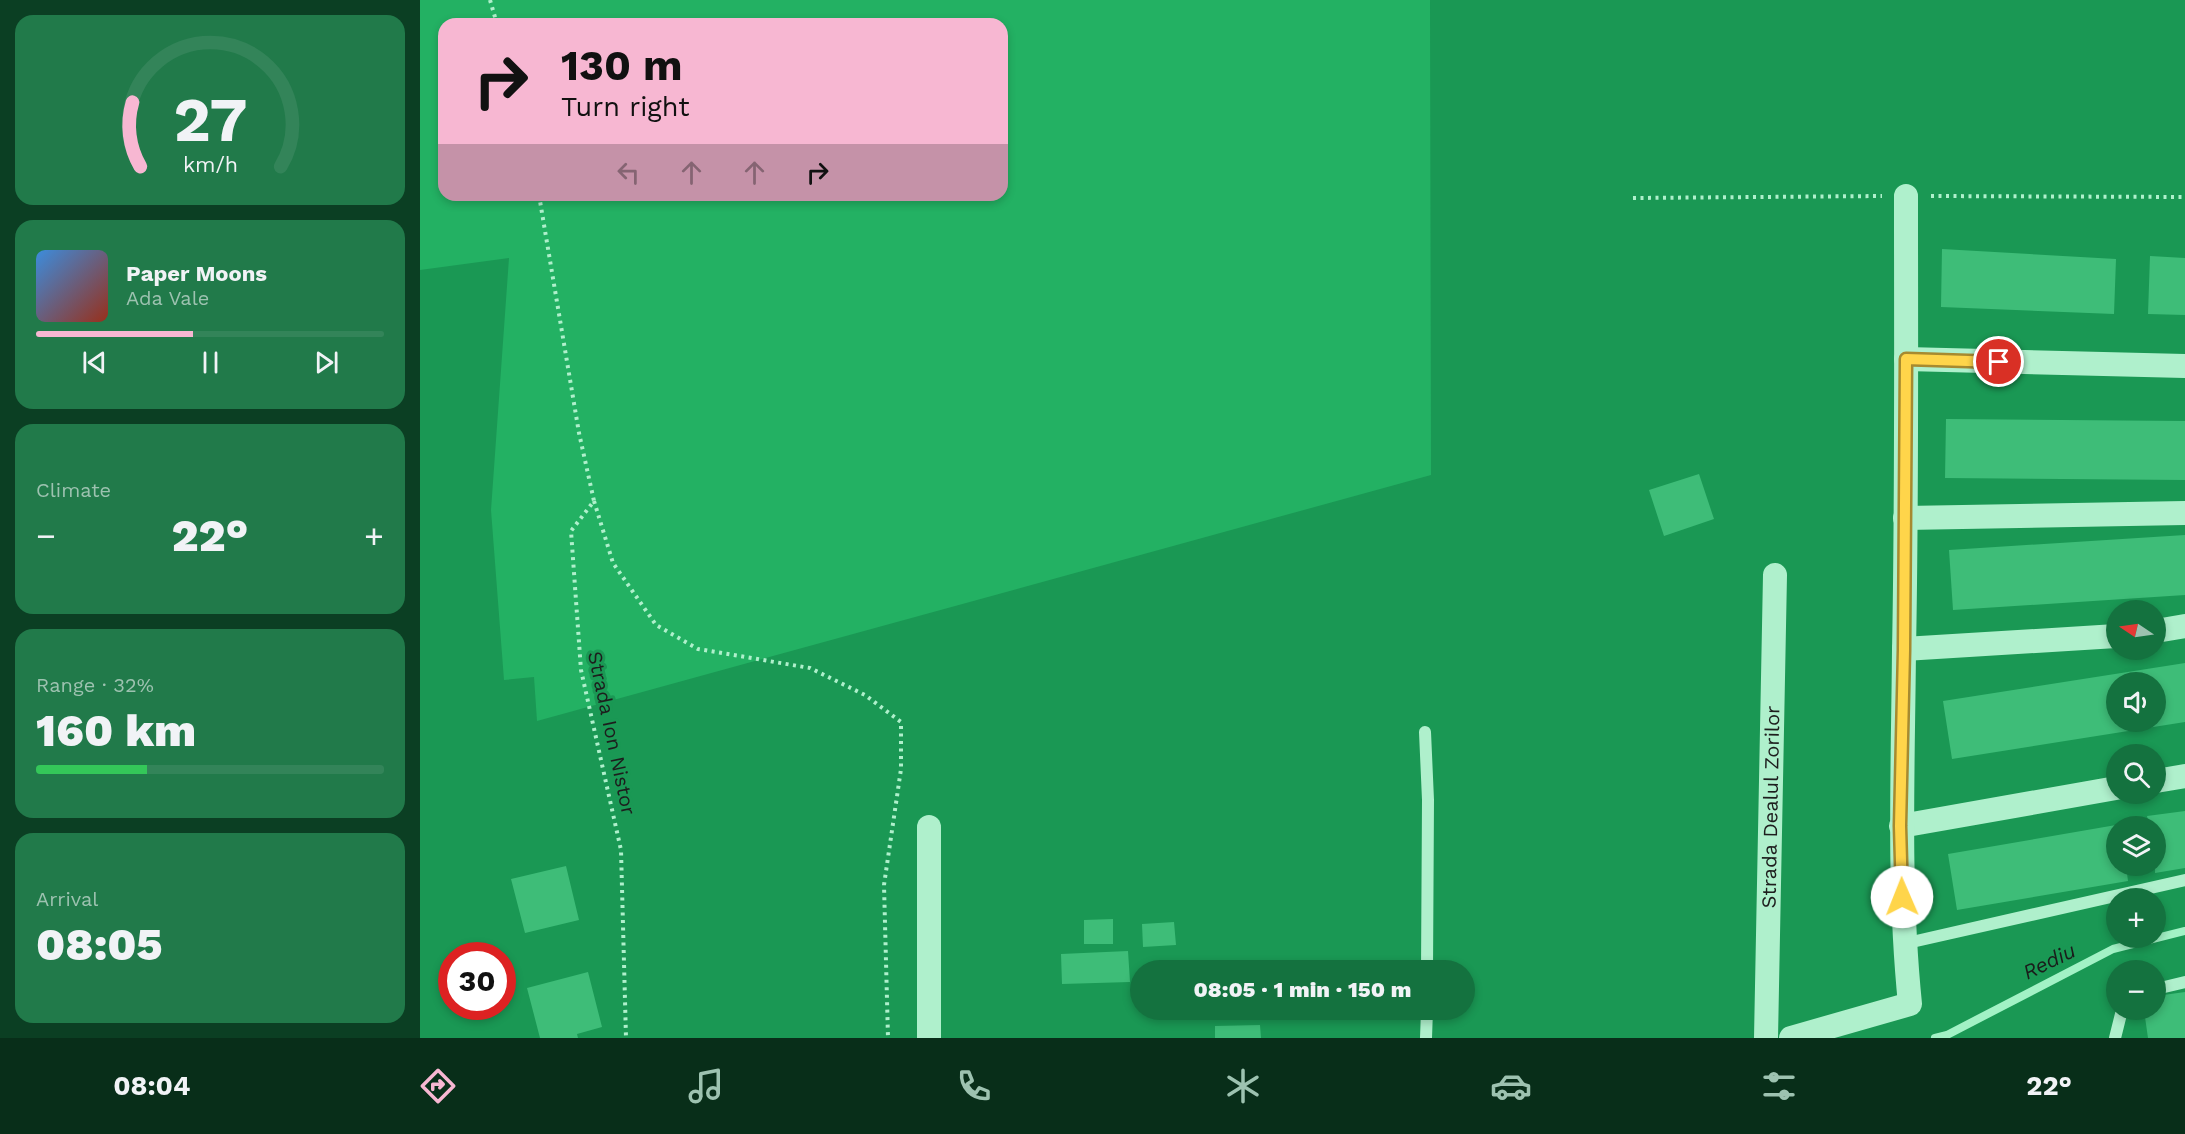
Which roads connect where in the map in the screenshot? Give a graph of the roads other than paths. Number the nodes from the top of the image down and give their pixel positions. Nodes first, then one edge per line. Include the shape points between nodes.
1 (1906, 196) dead end
2 (1906, 359) junction
3 (2185, 366) edge
4 (2185, 513) edge
5 (1905, 519) junction
6 (1775, 575) dead end
7 (2185, 626) edge
8 (2166, 629) edge
9 (2106, 637) edge
10 (1904, 650) junction
11 (1425, 732) dead end
12 (2185, 776) edge
13 (2166, 779) edge
14 (2106, 790) edge
15 (1900, 826) junction
16 (929, 827) dead end
17 (2185, 879) edge
18 (1904, 944) junction
19 (1427, 960) edge
20 (2185, 982) edge
21 (2166, 987) edge
22 (1427, 1020) edge
23 (2120, 1020) edge
24 (929, 1038) edge
25 (1426, 1038) edge
26 (1766, 1038) edge
27 (1791, 1038) edge
28 (2115, 1038) edge

1 - 2 street
2 - 3 street
2 - 5 street
4 - 5 street
5 - 10 street
6 - 26 street, Strada Dealul Zorilor
7 - 8 street
9 - 10 street
10 - 15 street
11 - 19 lane
12 - 13 street
14 - 15 street
15 - 18 street
16 - 24 street
17 - 18 lane
18 - 27 street via 1910,1004
20 - 21 lane
22 - 25 lane
23 - 28 lane

